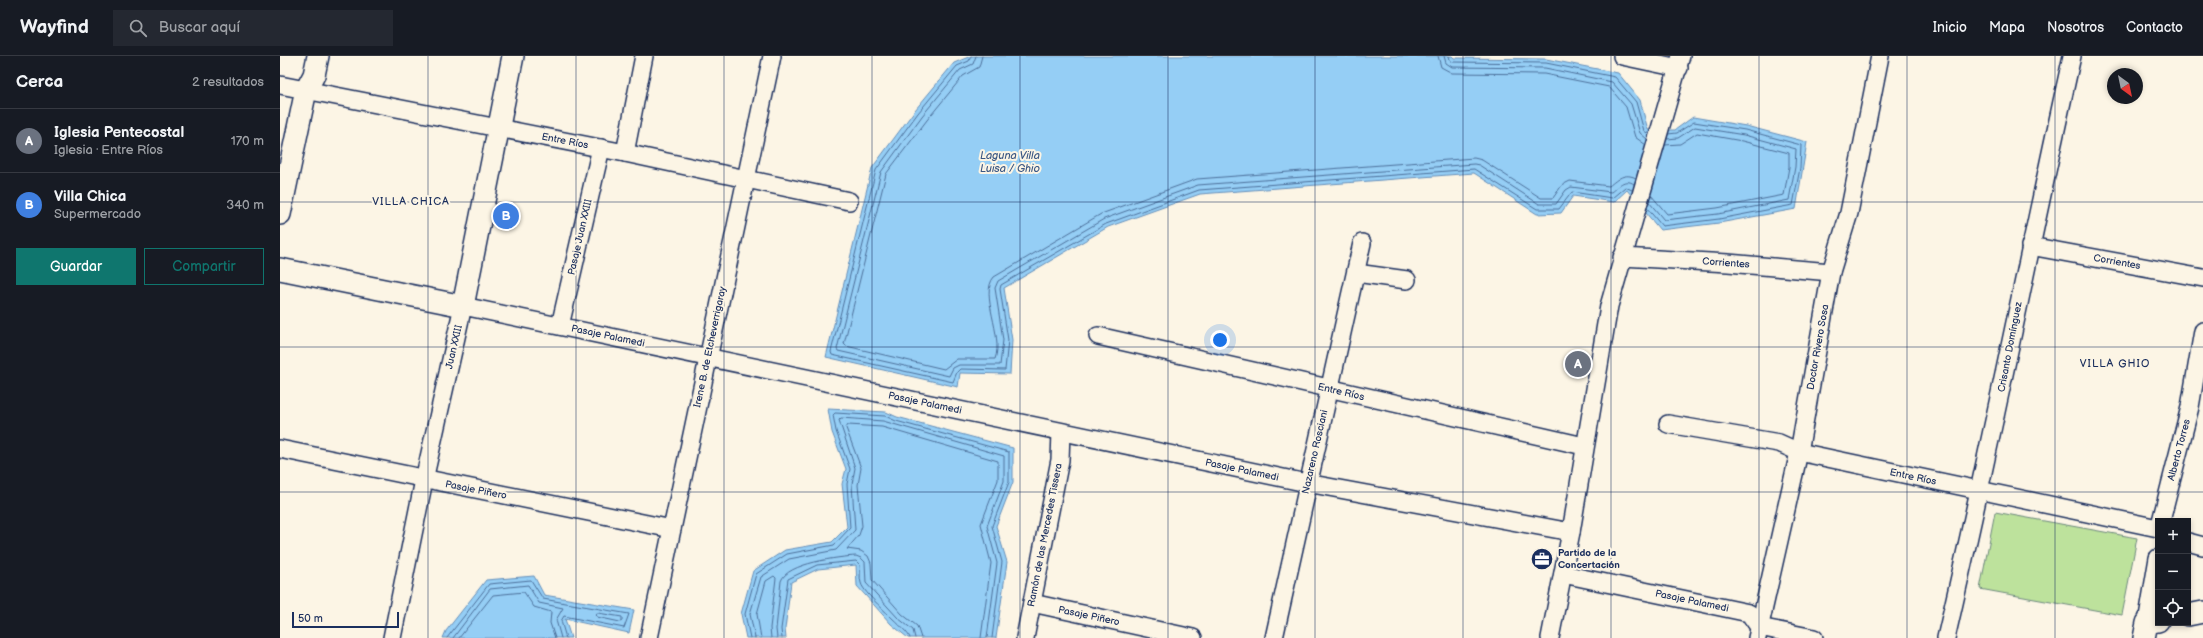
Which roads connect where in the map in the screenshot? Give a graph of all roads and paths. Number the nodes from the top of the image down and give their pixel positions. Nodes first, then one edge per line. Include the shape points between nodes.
1 (318, 56) edge
2 (513, 56) edge
3 (644, 56) edge
4 (1622, 56) edge
5 (1880, 56) edge
6 (2072, 56) edge
7 (769, 57) edge
8 (1680, 62) edge
9 (280, 85) edge
10 (306, 90) junction
11 (499, 129) junction
12 (601, 148) junction
13 (625, 153) junction
14 (747, 180) junction
15 (849, 201) dead end
16 (280, 214) edge
17 (1362, 243) dead end
18 (2030, 246) junction
19 (1622, 257) junction
20 (280, 269) edge
21 (1356, 272) junction
22 (1831, 272) junction
23 (2203, 278) edge
24 (1407, 280) dead end
25 (463, 306) junction
26 (560, 326) junction
27 (2203, 331) edge
28 (1098, 336) dead end
29 (708, 356) junction
30 (1328, 390) junction
31 (2197, 408) edge
32 (1668, 424) dead end
33 (1061, 432) junction
34 (1584, 446) junction
35 (280, 449) edge
36 (1799, 452) junction
37 (424, 480) junction
38 (1307, 484) junction
39 (1980, 492) junction
40 (2161, 518) edge
41 (2155, 527) edge
42 (672, 529) junction
43 (1571, 532) junction
44 (2191, 543) edge
45 (2203, 546) edge
46 (1563, 574) junction
47 (2155, 584) edge
48 (1032, 603) junction
49 (2203, 612) edge
50 (2191, 614) edge
51 (2150, 627) edge
52 (1758, 633) edge
53 (392, 638) edge
54 (649, 638) edge
55 (1025, 638) edge
56 (1193, 638) edge
57 (1274, 638) edge
58 (1550, 638) edge
59 (1814, 638) edge
60 (1946, 638) edge

1 - 10 street via 314,75
2 - 11 street, Juan XXIII
3 - 13 street
4 - 8 street
5 - 22 street, Doctor Rivero Sosa via 1849,213
6 - 18 street, Crisanto Domínguez
7 - 14 street, Irene B. de Etcheverrigaray
8 - 19 street
9 - 10 street, Entre Ríos
10 - 11 street, Entre Ríos
10 - 16 street
11 - 12 street, Entre Ríos
11 - 25 street, Juan XXIII
12 - 13 street, Entre Ríos
12 - 26 street, Pasaje Juan XXIII
13 - 14 street, Entre Ríos
14 - 15 street, Entre Ríos
14 - 29 street, Irene B. de Etcheverrigaray
17 - 21 street, Nazareno Rosciani
18 - 23 street, Corrientes
18 - 39 street, Crisanto Domínguez
19 - 22 street, Corrientes
19 - 34 street via 1609,306
20 - 25 street, Pasaje Palamedi
21 - 24 street
21 - 30 street, Nazareno Rosciani
22 - 36 street, Doctor Rivero Sosa
25 - 26 street, Pasaje Palamedi
25 - 37 street, Juan XXIII
26 - 29 street, Pasaje Palamedi
27 - 31 street, Alberto Torres
28 - 30 street, Entre Ríos
29 - 33 street, Pasaje Palamedi
29 - 42 street, Irene B. de Etcheverrigaray
30 - 34 street, Entre Ríos
30 - 38 street, Nazareno Rosciani
31 - 40 street, Alberto Torres
32 - 36 street, Entre Ríos via 1779,443
33 - 38 street, Pasaje Palamedi
33 - 48 street, Ramón de las Mercedes Tissera via 1060,460
34 - 43 street
35 - 37 street, Pasaje Piñero
36 - 39 street, Entre Ríos
36 - 52 street, Doctor Rivero Sosa
37 - 42 street, Pasaje Piñero
37 - 53 street, Juan XXIII
38 - 43 street, Pasaje Palamedi
38 - 57 street, Nazareno Rosciani
39 - 41 street, Entre Ríos
39 - 60 street, Crisanto Domínguez
42 - 54 street, Irene B. de Etcheverrigaray
43 - 46 street
44 - 45 street
46 - 52 street, Pasaje Palamedi via 1750,613
46 - 58 street
47 - 51 street
48 - 55 street, Ramón de las Mercedes Tissera
48 - 56 street, Pasaje Piñero
49 - 50 street
52 - 59 street

